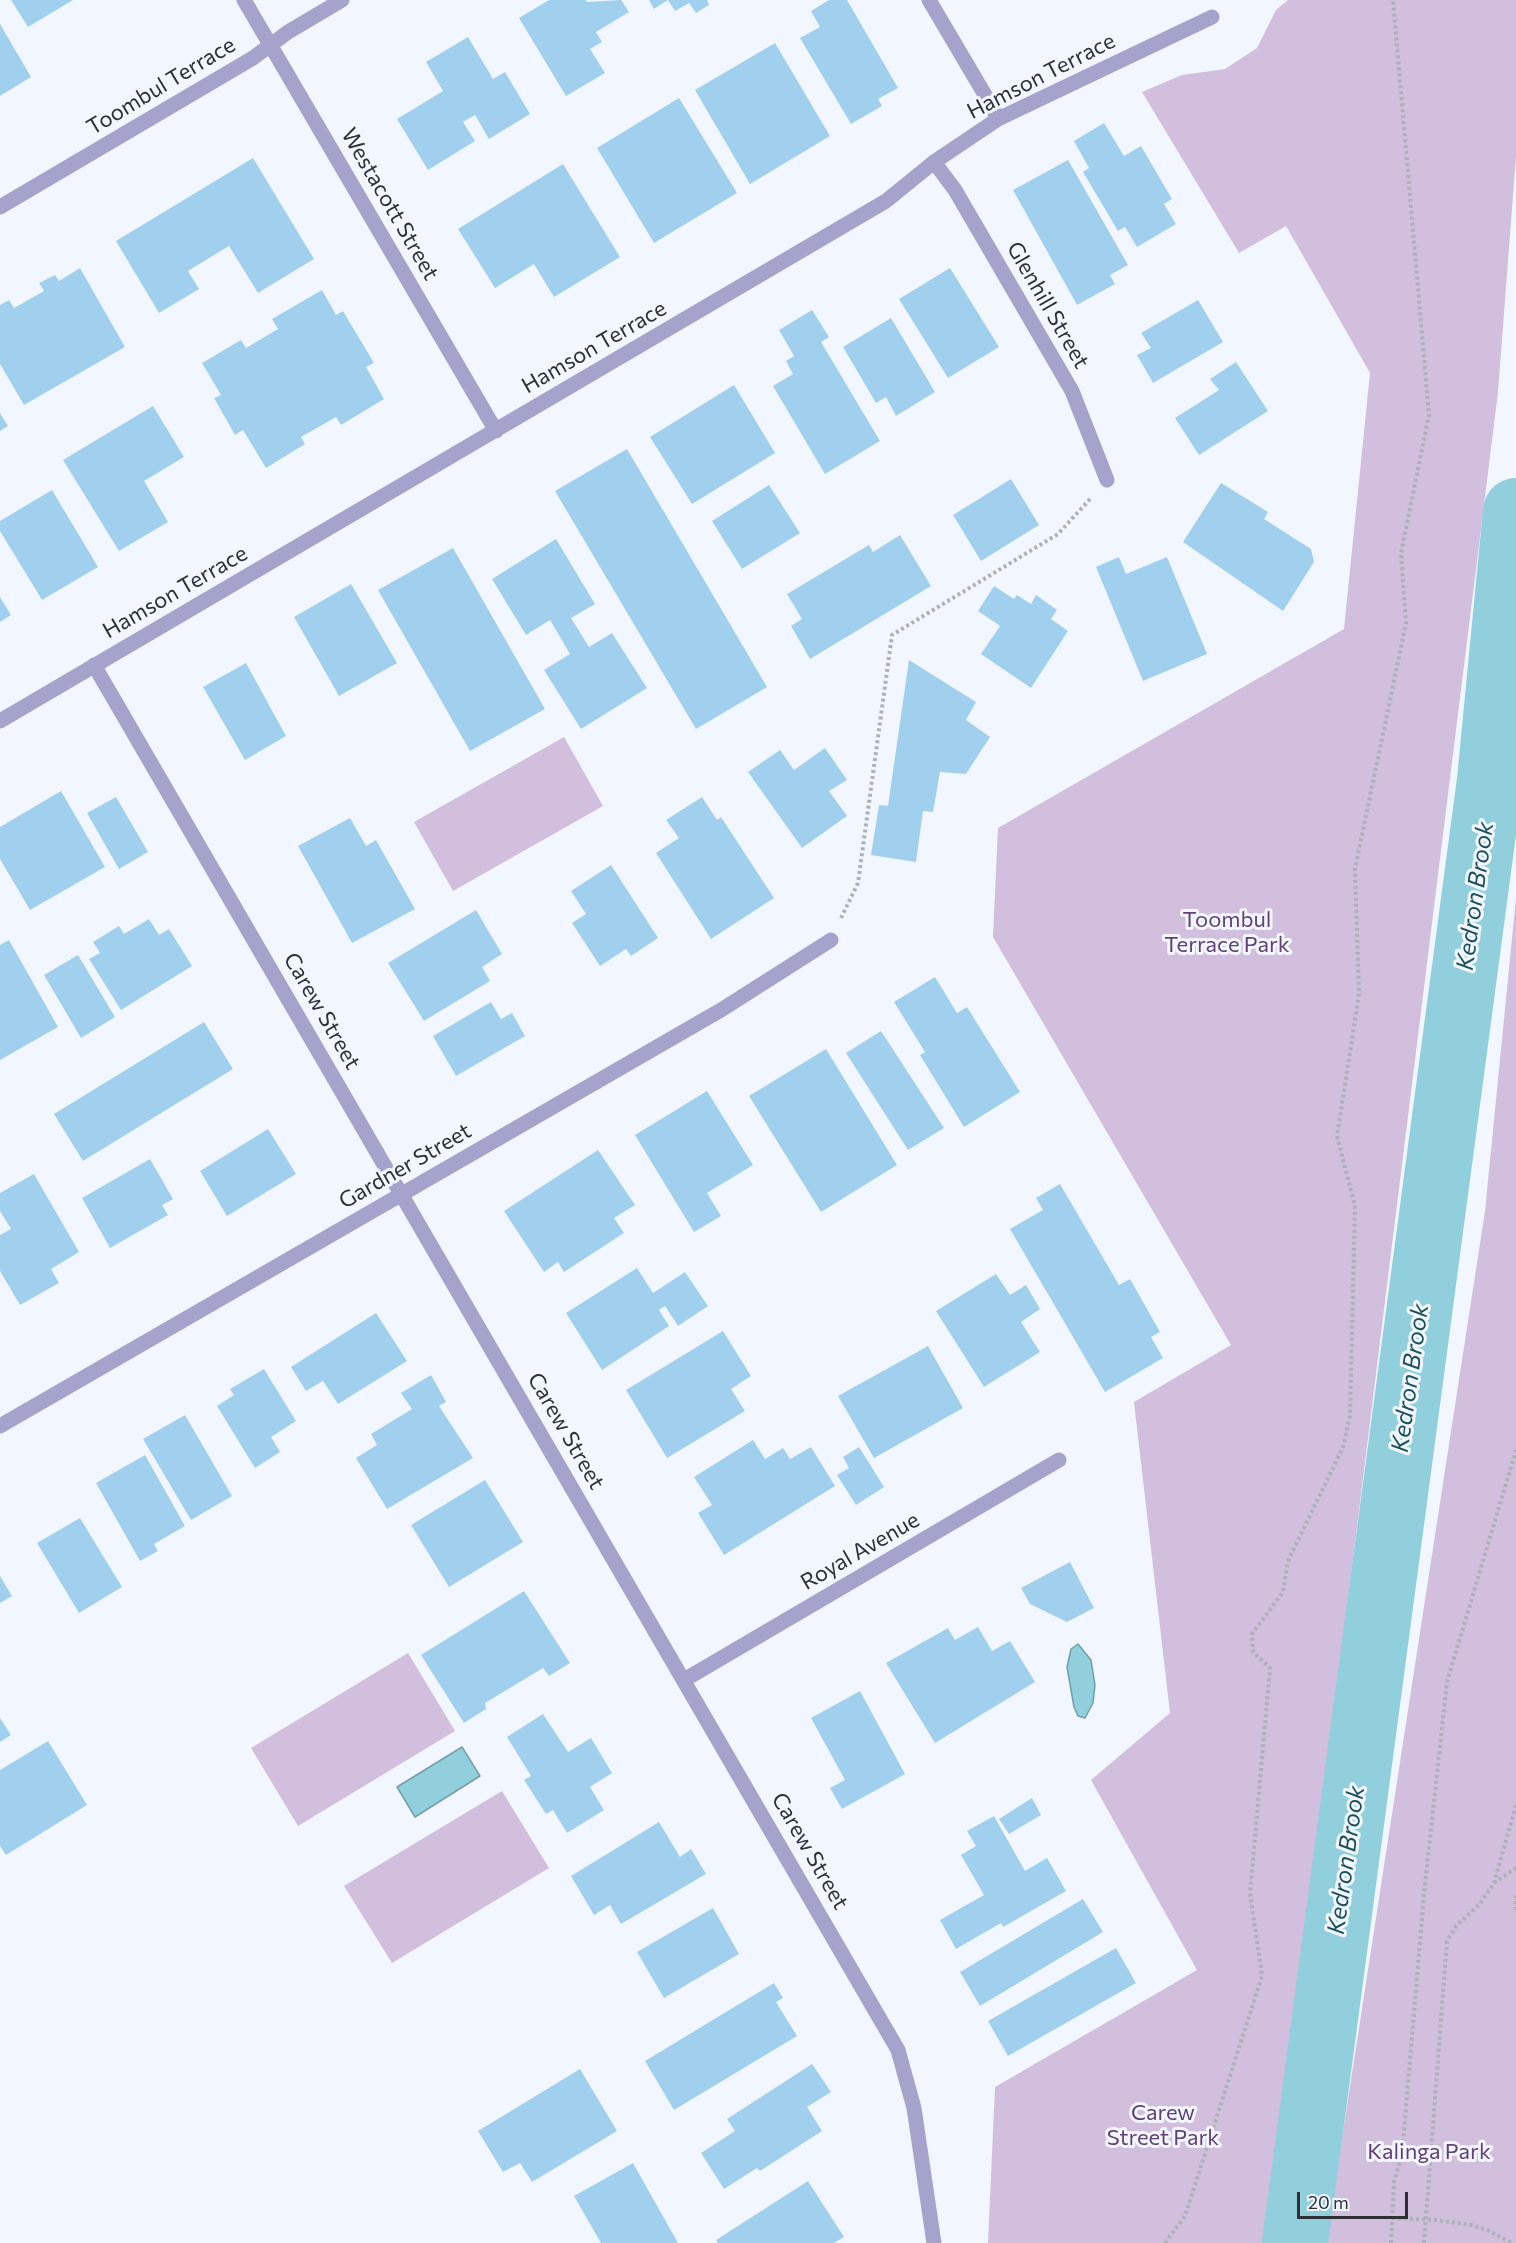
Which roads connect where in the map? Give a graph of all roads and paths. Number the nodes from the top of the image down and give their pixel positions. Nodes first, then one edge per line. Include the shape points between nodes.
1 (244, 0) edge
2 (342, 0) edge
3 (929, 0) edge
4 (1393, 0) edge
5 (1212, 17) dead end
6 (271, 44) junction
7 (998, 118) junction
8 (934, 162) junction
9 (0, 207) edge
10 (496, 431) junction
11 (1107, 480) joint
12 (94, 665) junction
13 (0, 721) edge
14 (831, 940) joint
15 (402, 1193) junction
16 (0, 1426) edge
17 (1516, 1450) edge
18 (1059, 1460) dead end
19 (684, 1680) junction
20 (1516, 1804) edge
21 (1516, 1868) edge
22 (1494, 1883) junction
23 (1516, 1895) edge
24 (1516, 1910) edge
25 (1392, 2218) junction
26 (1426, 2219) junction
27 (934, 2243) edge
28 (1165, 2243) edge
29 (1392, 2243) edge
30 (1424, 2243) edge
31 (1512, 2243) edge

1 - 6 street, Westacott Street
2 - 6 street, Toombul Terrace
3 - 7 street
4 - 28 path via 1429,415 1401,553 1406,623 1355,869 1359,994 1337,1136 1355,1206 1350,1416 1342,1447 1288,1561 1283,1592 1252,1634 1253,1652 1270,1668 1250,1893 1263,1976 1185,2216
5 - 7 street, Hamson Terrace
6 - 9 street, Toombul Terrace
6 - 10 street, Westacott Street
7 - 8 street, Hamson Terrace
8 - 10 street, Hamson Terrace via 886,201
8 - 11 street, Glenhill Street via 955,190 1072,391
10 - 12 street, Hamson Terrace
11 - 14 path via 1058,534 892,634 858,883
12 - 13 street, Hamson Terrace
12 - 15 street, Carew Street
14 - 15 street, Gardner Street via 721,1010
15 - 16 street, Gardner Street
15 - 19 street, Carew Street
17 - 25 path via 1447,1682 1402,2156 1394,2182
18 - 19 street, Royal Avenue
19 - 27 street, Carew Street via 898,2050 914,2108
20 - 22 path
21 - 22 path
22 - 26 path via 1447,1941
23 - 24 path
25 - 26 path
25 - 29 path
26 - 30 path
26 - 31 path via 1471,2225

